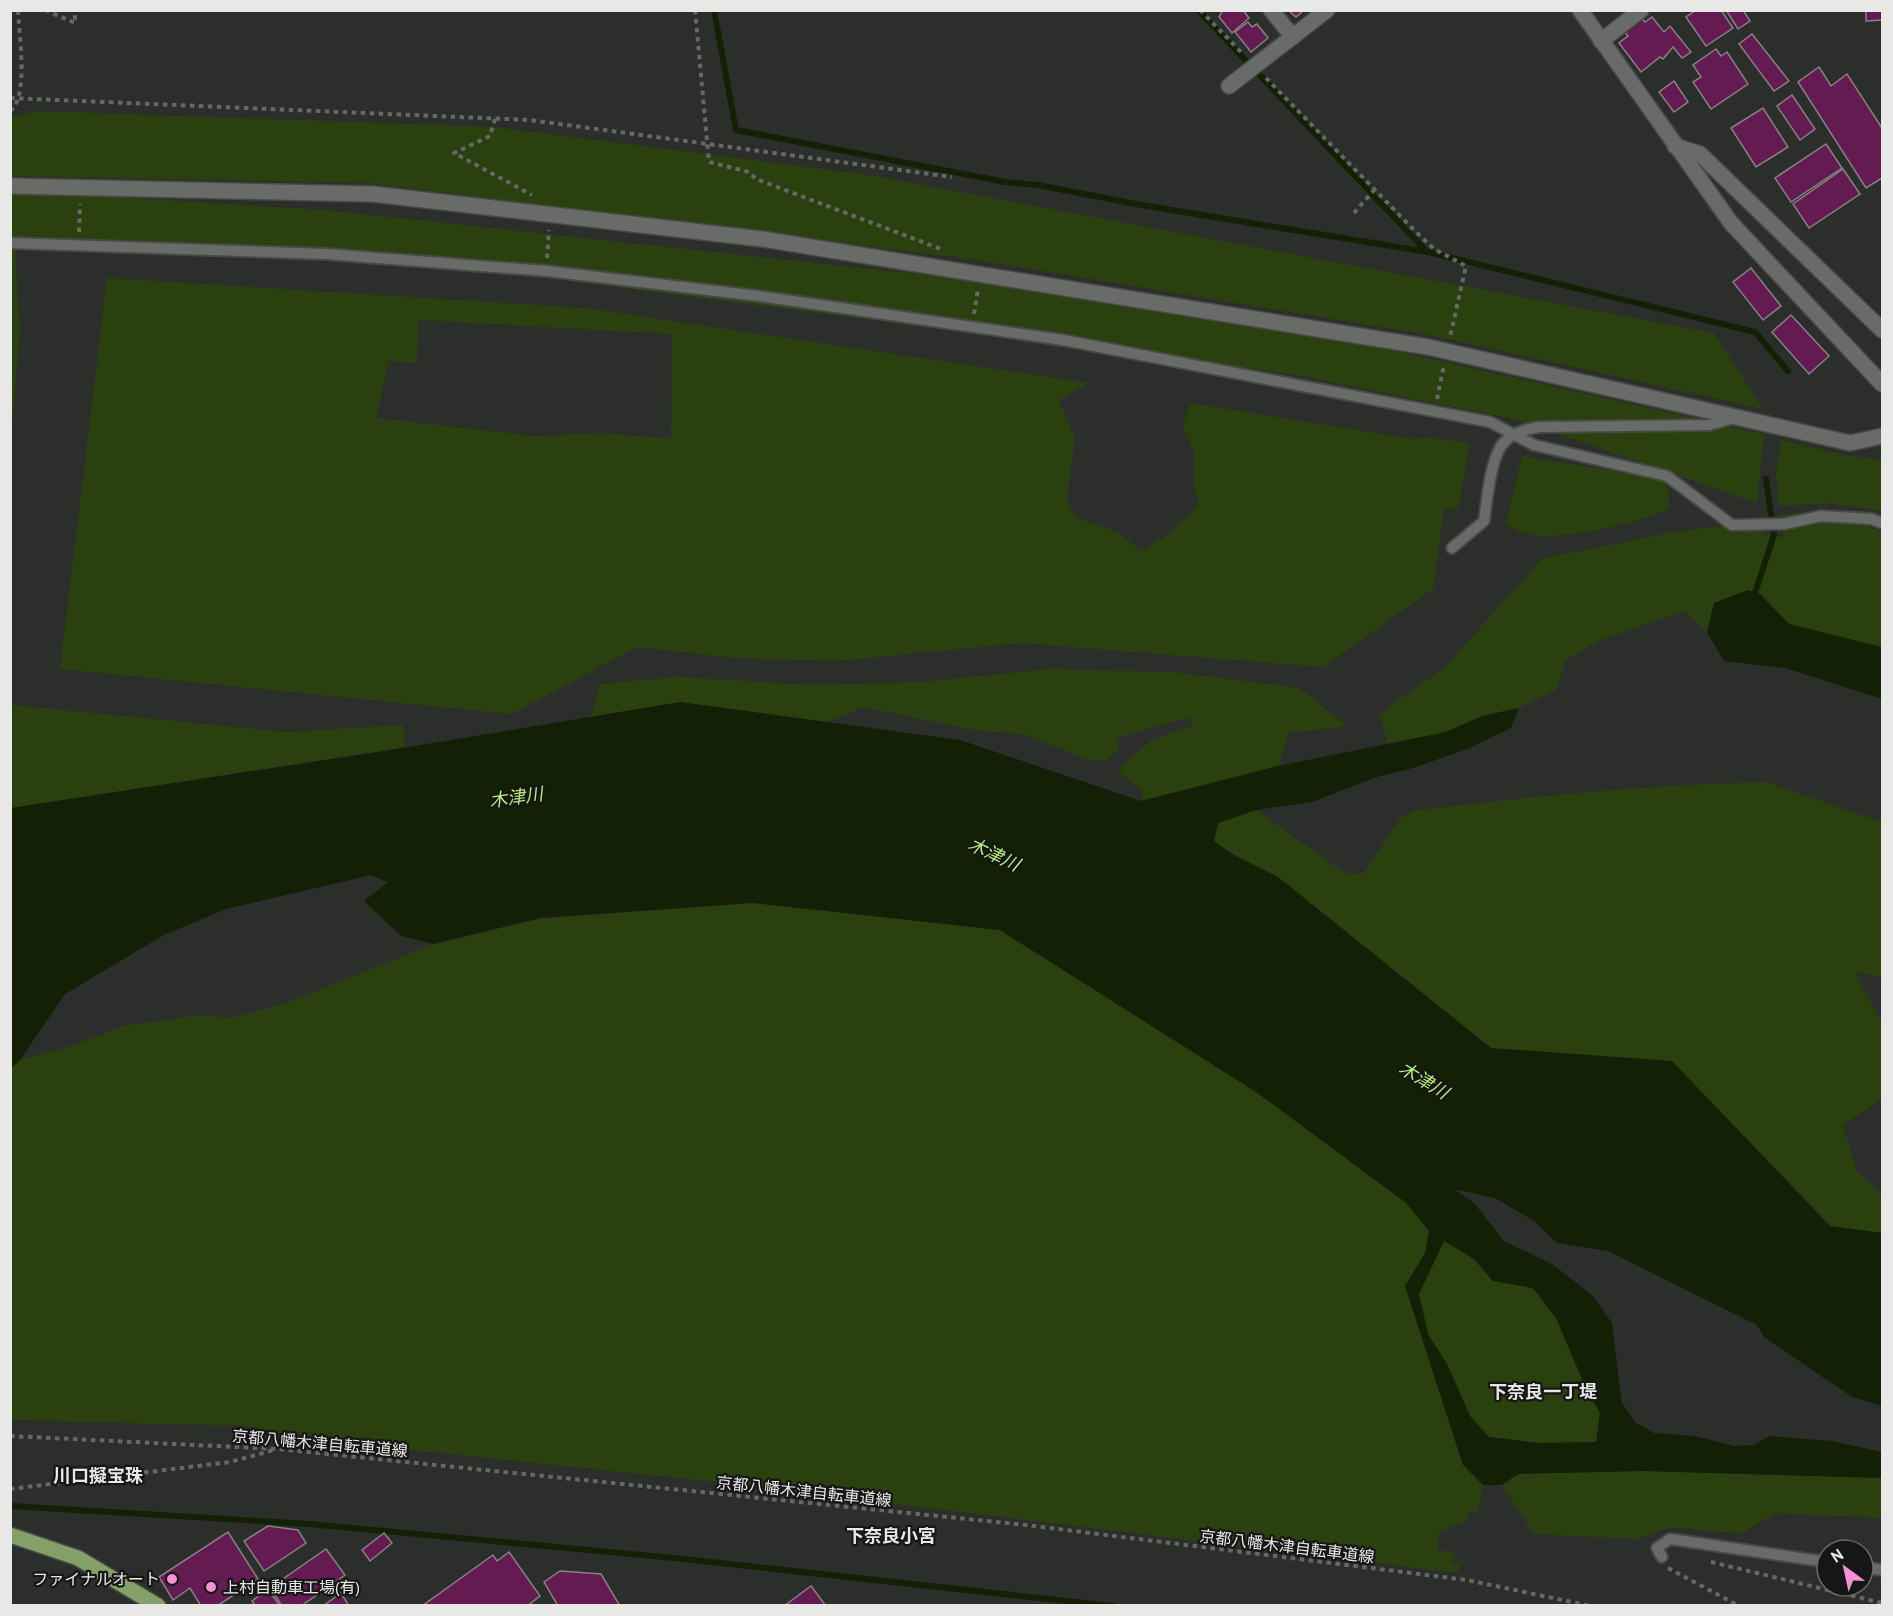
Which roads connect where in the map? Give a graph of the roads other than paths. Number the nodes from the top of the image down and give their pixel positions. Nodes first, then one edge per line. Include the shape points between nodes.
1 (1271, 10) edge
2 (1327, 10) edge
3 (1580, 10) edge
4 (1641, 10) edge
5 (1293, 37) junction
6 (1601, 41) junction
7 (1229, 86) dead end
8 (1675, 146) junction
9 (10, 186) edge
10 (10, 243) edge
11 (1882, 330) edge
12 (1882, 384) edge
13 (1737, 417) junction
14 (1515, 435) junction
15 (1882, 436) edge
16 (1882, 523) edge
17 (1452, 548) dead end
18 (10, 1535) edge
19 (1662, 1557) road end
20 (1815, 1560) edge
21 (158, 1605) edge

1 - 5 street
2 - 5 street
3 - 6 street
4 - 6 street
5 - 7 street
6 - 8 street
8 - 11 street via 1700,154
8 - 12 street via 1731,223
9 - 13 street via 373,194 762,239 1428,347
10 - 14 lane via 326,254 547,271 759,296 1063,340 1479,420
13 - 14 lane via 1709,425 1539,427
13 - 15 street via 1850,443
14 - 16 lane via 1534,445 1667,476 1732,525 1784,524 1821,516
14 - 17 lane via 1501,445 1484,521
18 - 21 main road via 78,1558
19 - 20 lane via 1657,1548 1670,1539

